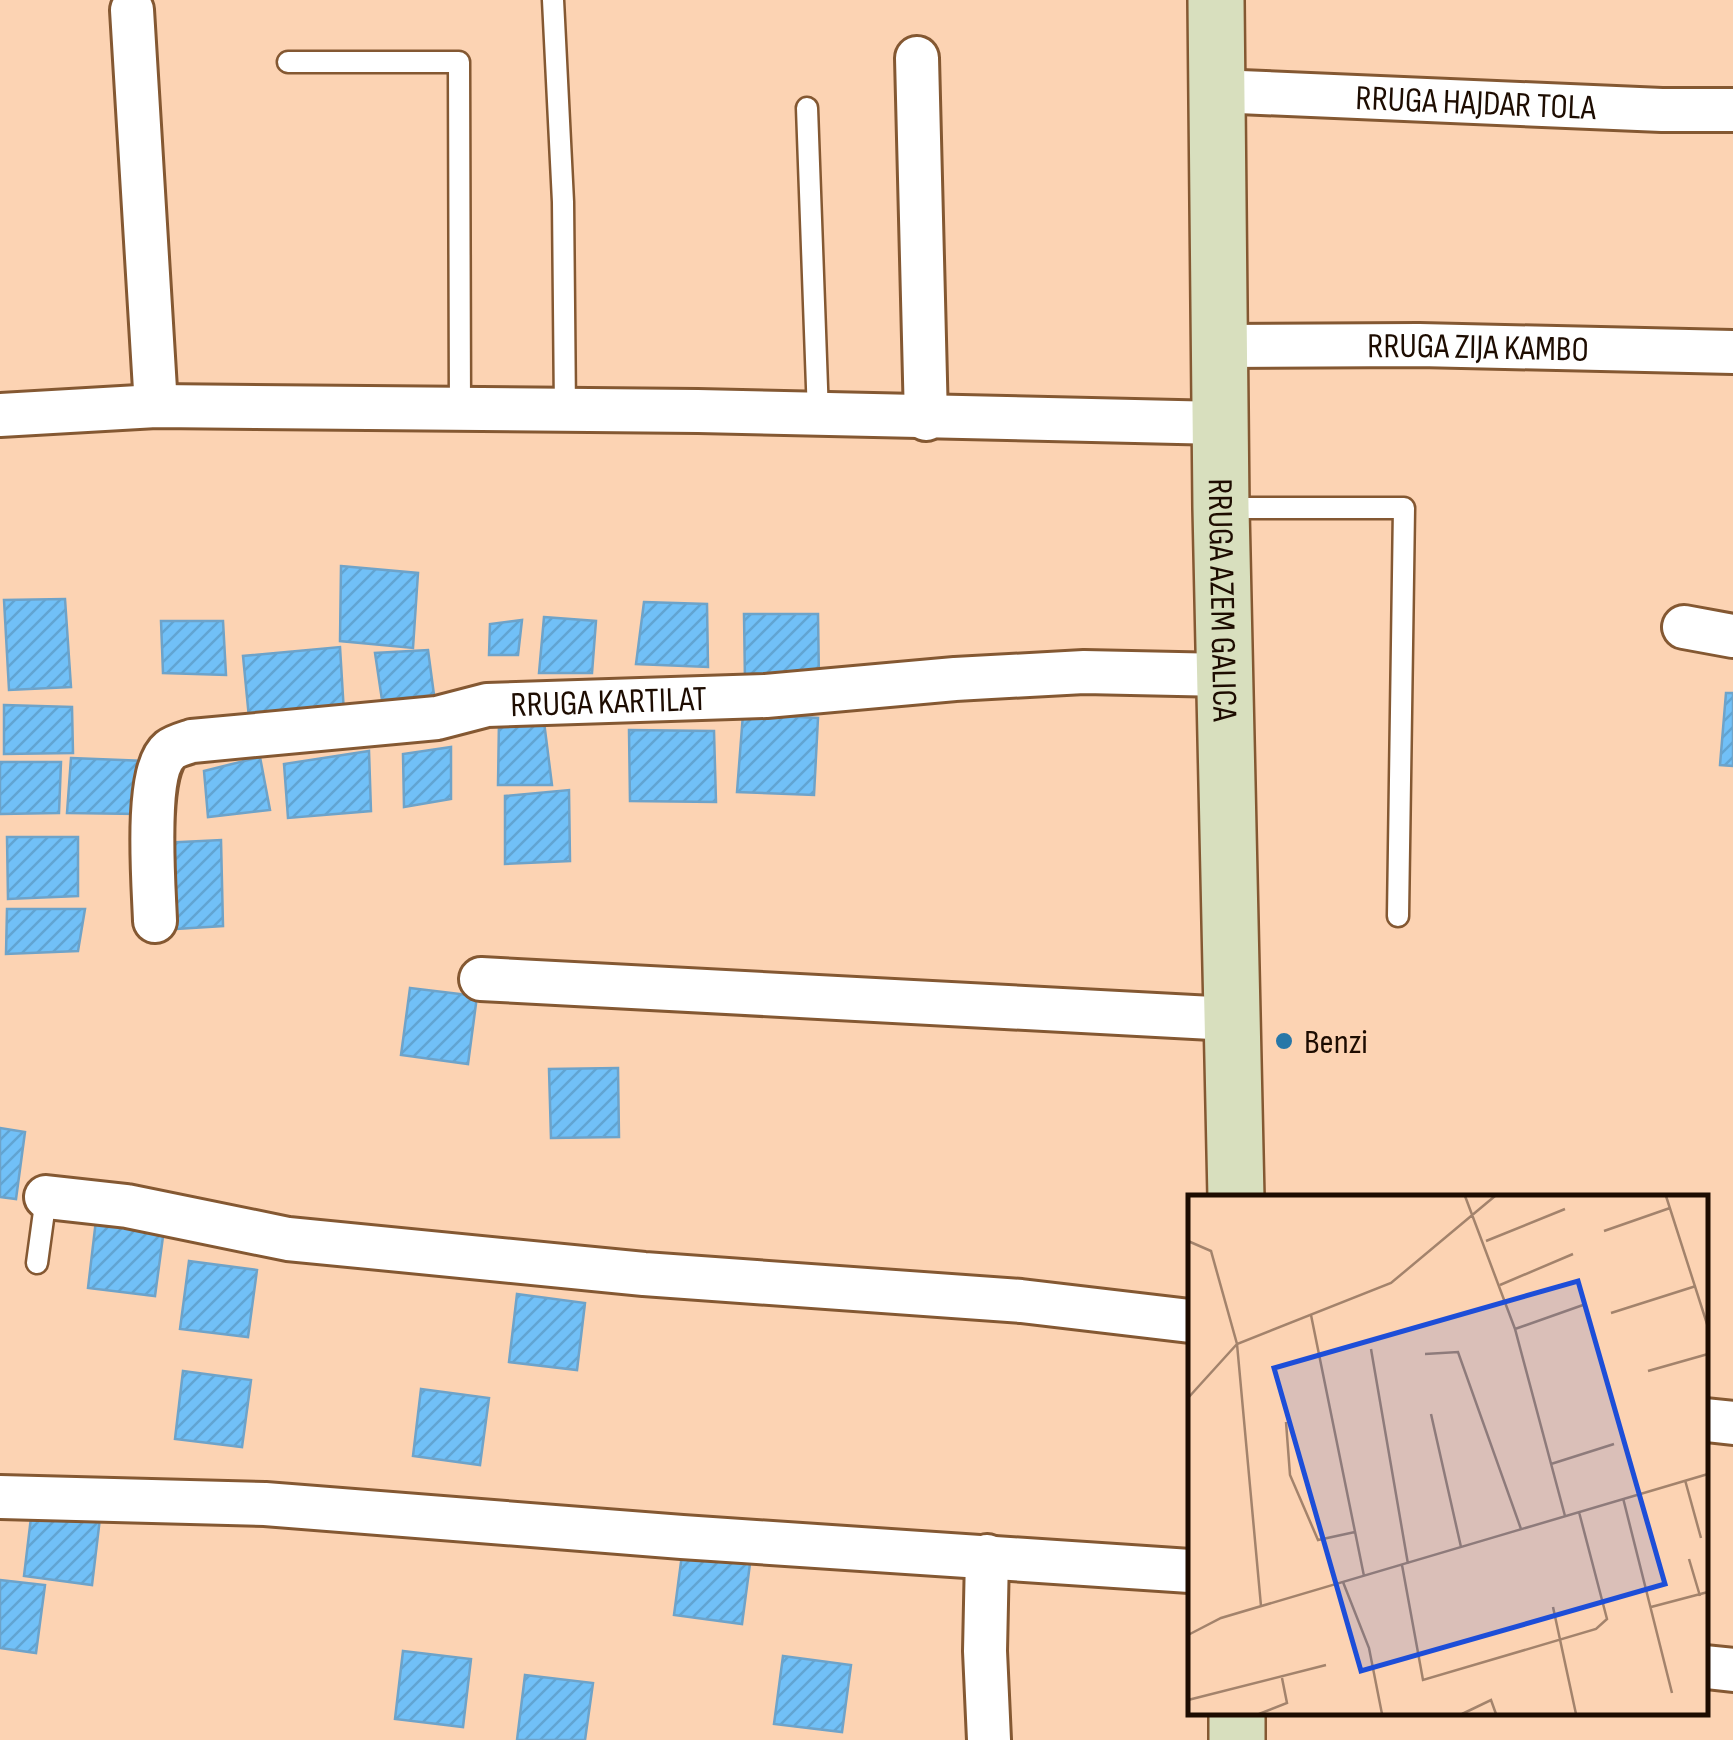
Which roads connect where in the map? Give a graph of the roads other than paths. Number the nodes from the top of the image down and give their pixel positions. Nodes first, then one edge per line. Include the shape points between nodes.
1 (553, 0) edge
2 (1216, 0) edge
3 (132, 10) dead end
4 (917, 58) dead end
5 (288, 62) dead end
6 (1216, 91) junction
7 (806, 108) dead end
8 (1733, 110) edge
9 (1220, 346) junction
10 (1733, 352) edge
11 (156, 406) junction
12 (460, 410) junction
13 (565, 410) junction
14 (818, 415) junction
15 (0, 416) edge
16 (926, 418) junction
17 (1221, 423) junction
18 (1221, 508) junction
19 (1684, 628) dead end
20 (1733, 636) edge
21 (1225, 675) junction
22 (1398, 916) dead end
23 (154, 921) dead end
24 (482, 979) dead end
25 (1231, 1020) junction
26 (1236, 1195) edge
27 (46, 1198) joint
28 (37, 1263) dead end
29 (1188, 1321) edge
30 (1708, 1420) edge
31 (1733, 1423) edge
32 (0, 1497) edge
33 (987, 1556) junction
34 (1188, 1571) edge
35 (1708, 1667) edge
36 (1733, 1670) edge
37 (1236, 1715) edge
38 (988, 1740) edge
39 (1237, 1740) edge

1 - 13 lane
2 - 6 main road, RRUGA AZEM GALICA
3 - 11 street
4 - 16 street
5 - 12 lane via 459,62
6 - 8 street, RRUGA HAJDAR TOLA
6 - 9 main road, RRUGA AZEM GALICA
7 - 14 lane
9 - 10 street, RRUGA ZIJA KAMBO
9 - 17 main road, RRUGA AZEM GALICA
11 - 12 street
11 - 15 street
12 - 13 street
13 - 14 street
14 - 16 street
16 - 17 street
17 - 18 main road, RRUGA AZEM GALICA
18 - 21 main road, RRUGA AZEM GALICA
18 - 22 lane via 1404,508
19 - 20 street
21 - 23 street, RRUGA KARTILAT via 1066,673 766,696 488,705 437,718 192,741 170,750 160,765 152,813
21 - 25 main road, RRUGA AZEM GALICA
24 - 25 street
25 - 26 main road, RRUGA AZEM GALICA
27 - 28 lane
27 - 29 street via 127,1206 288,1239
30 - 31 street
32 - 33 street via 266,1504
33 - 34 street
33 - 38 street
35 - 36 street
37 - 39 main road

